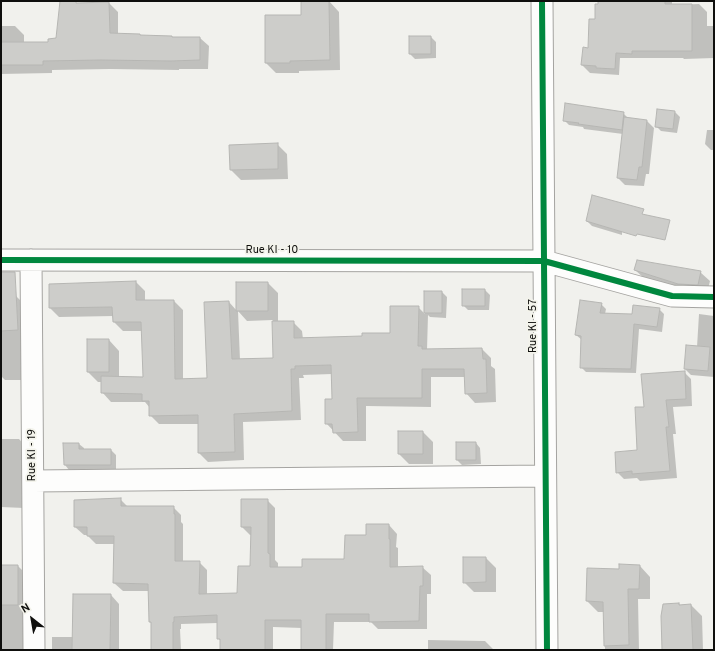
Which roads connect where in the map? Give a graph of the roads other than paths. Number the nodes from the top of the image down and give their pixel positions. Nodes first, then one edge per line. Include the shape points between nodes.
1 (542, 1) edge
2 (1, 260) edge
3 (31, 260) junction
4 (544, 261) junction
5 (714, 297) edge
6 (545, 476) junction
7 (33, 481) junction
8 (34, 650) edge
9 (547, 650) edge

1 - 4 street, Rue KI - 57
2 - 3 street, Rue KI - 10
3 - 4 street, Rue KI - 10
3 - 7 street, Rue KI - 19
4 - 5 street, Rue KI - 10 via 672,296
4 - 6 street, Rue KI - 57
6 - 7 street
6 - 9 street, Rue KI - 57
7 - 8 street, Rue KI - 19

